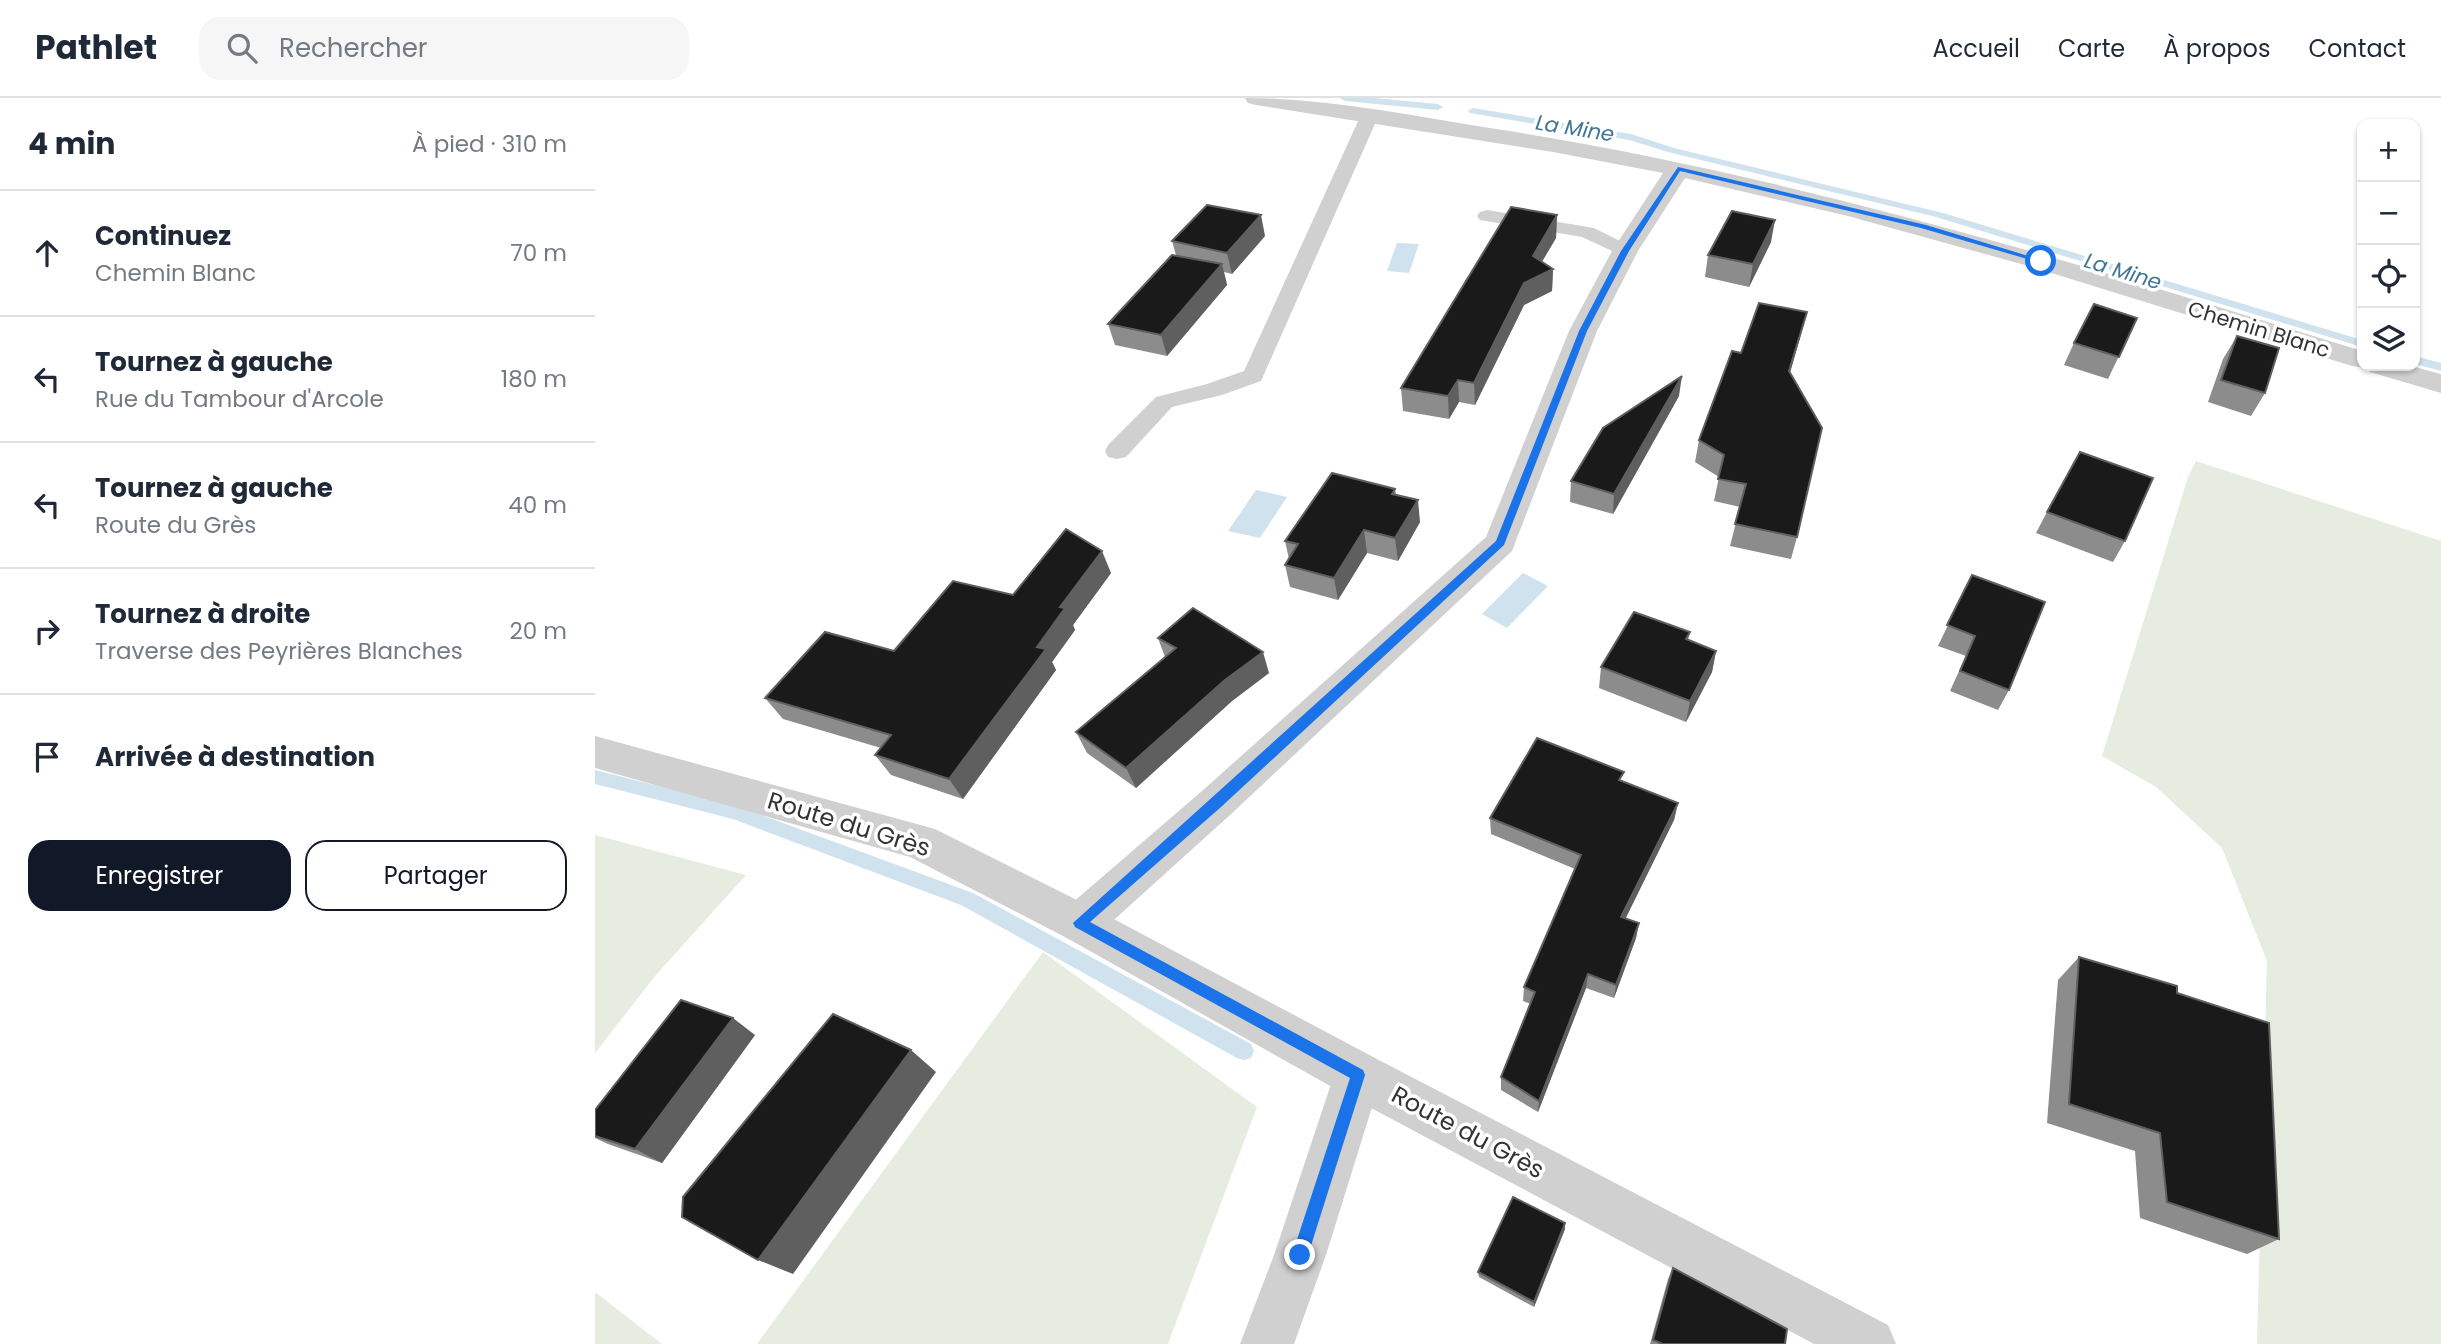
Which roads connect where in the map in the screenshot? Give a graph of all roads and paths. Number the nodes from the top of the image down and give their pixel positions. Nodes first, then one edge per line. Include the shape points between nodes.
1 (1256, 98) edge
2 (1369, 117) junction
3 (1678, 169) junction
4 (1487, 216) dead end
5 (1625, 251) junction
6 (2357, 358) edge
7 (2397, 371) edge
8 (2441, 384) edge
9 (1117, 451) dead end
10 (595, 752) edge
11 (1080, 923) junction
12 (1358, 1075) junction
13 (1854, 1340) edge
14 (1267, 1344) edge

1 - 2 street, Chemin Blanc
2 - 3 street, Chemin Blanc
2 - 9 lane via 1253,376 1164,402
3 - 5 street
3 - 6 street, Chemin Blanc via 1923,226
4 - 5 lane via 1587,232
5 - 11 street via 1572,355 1500,543
7 - 8 street
10 - 11 street, Route du Grès via 920,842
11 - 12 street, Route du Grès
12 - 13 street, Route du Grès
12 - 14 street

